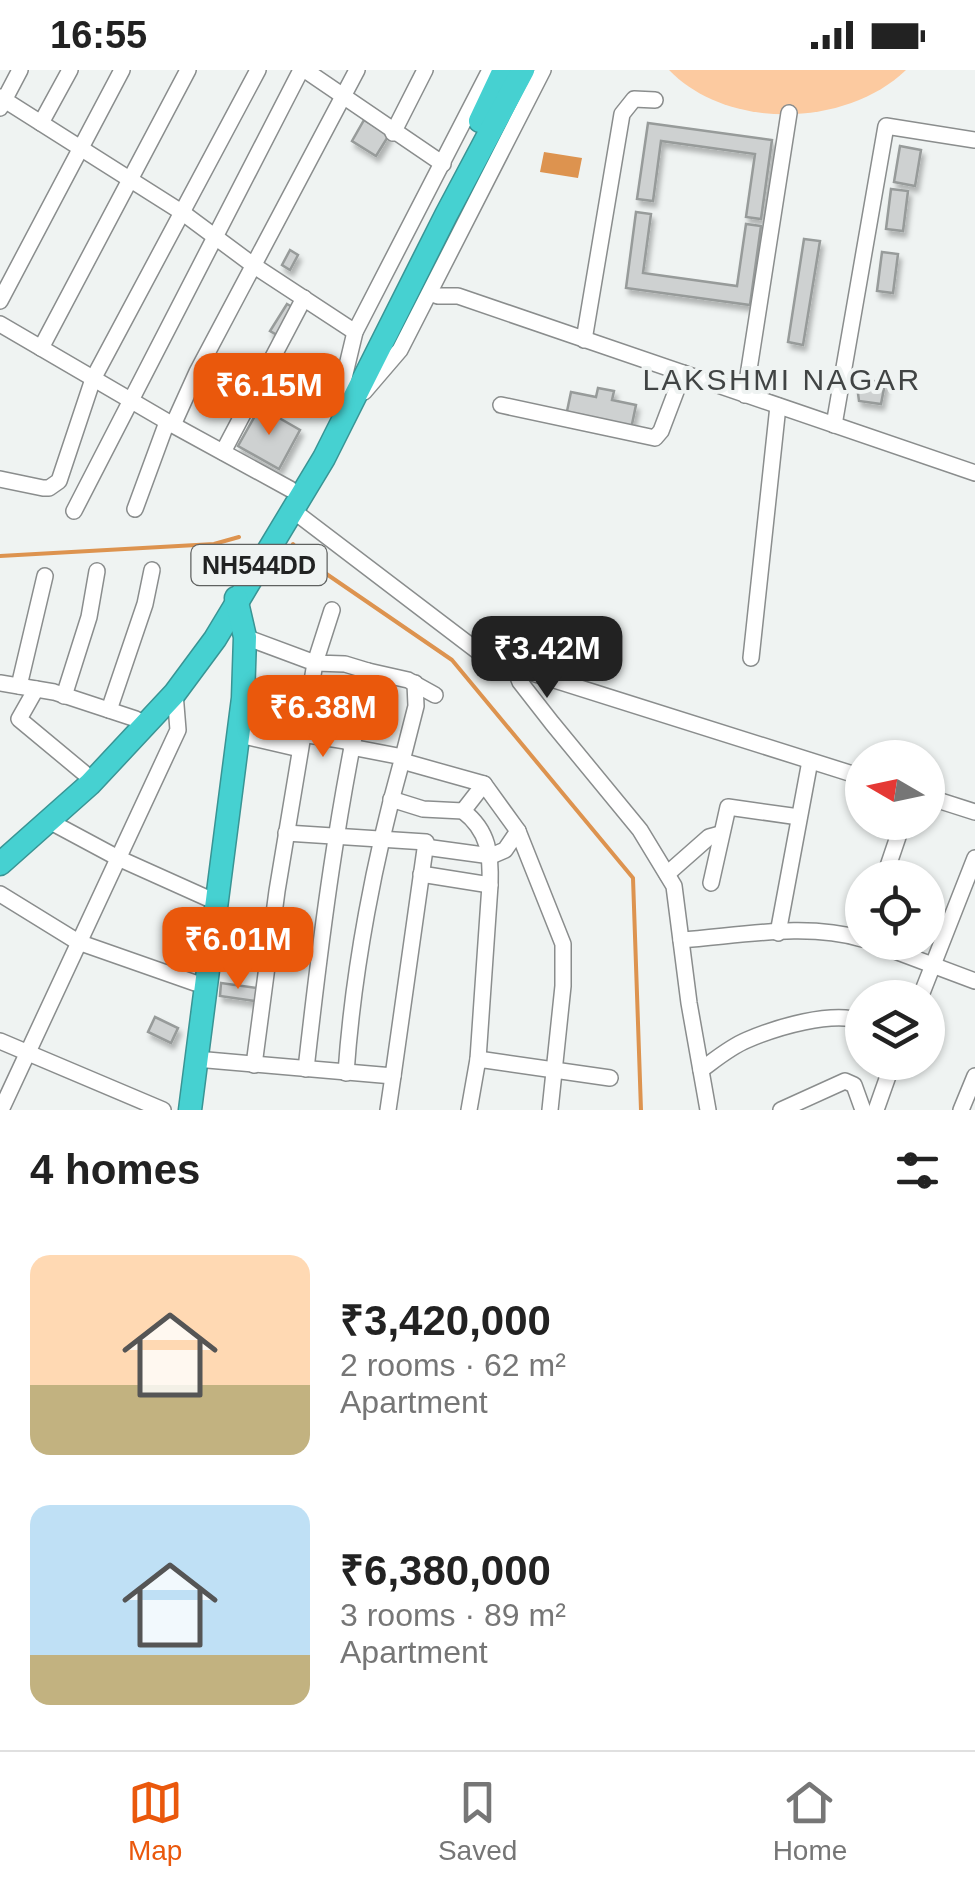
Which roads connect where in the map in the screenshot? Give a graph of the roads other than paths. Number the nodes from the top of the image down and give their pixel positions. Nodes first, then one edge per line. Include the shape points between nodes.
1 (20, 70) edge
2 (70, 70) edge
3 (122, 70) edge
4 (188, 70) edge
5 (258, 70) edge
6 (303, 70) edge
7 (358, 70) edge
8 (425, 70) edge
9 (490, 70) edge
10 (504, 70) edge
11 (523, 70) edge
12 (544, 70) edge
13 (344, 97) junction
14 (655, 100) dead end
15 (1, 101) edge
16 (790, 113) dead end
17 (40, 123) junction
18 (393, 133) junction
19 (975, 140) edge
20 (81, 150) junction
21 (443, 164) junction
22 (130, 180) junction
23 (442, 212) junction
24 (183, 213) junction
25 (216, 237) junction
26 (254, 265) junction
27 (430, 293) junction
28 (304, 298) junction
29 (0, 302) edge
30 (0, 324) edge
31 (355, 332) junction
32 (584, 340) junction
33 (40, 348) junction
34 (683, 374) junction
35 (93, 379) junction
36 (745, 395) junction
37 (129, 400) junction
38 (502, 405) dead end
39 (778, 406) junction
40 (343, 407) junction
41 (170, 424) junction
42 (834, 425) junction
43 (223, 452) junction
44 (975, 473) edge
45 (0, 479) edge
46 (291, 499) junction
47 (135, 508) dead end
48 (74, 511) dead end
49 (152, 570) dead end
50 (97, 571) dead end
51 (46, 576) dead end
52 (235, 594) junction
53 (332, 610) dead end
54 (217, 624) junction
55 (244, 638) junction
56 (750, 658) dead end
57 (314, 663) junction
58 (514, 667) junction
59 (368, 671) junction
60 (0, 683) edge
61 (416, 683) junction
62 (19, 686) junction
63 (36, 690) junction
64 (175, 693) junction
65 (64, 696) junction
66 (436, 696) dead end
67 (109, 710) junction
68 (136, 718) junction
69 (240, 734) junction
70 (301, 741) junction
71 (352, 745) junction
72 (403, 759) junction
73 (810, 761) junction
74 (845, 772) edge
75 (84, 773) junction
76 (484, 784) junction
77 (392, 799) junction
78 (945, 802) edge
79 (464, 811) junction
80 (975, 812) edge
81 (800, 817) junction
82 (49, 821) junction
83 (518, 832) junction
84 (286, 833) junction
85 (720, 834) junction
86 (336, 837) junction
87 (381, 838) junction
88 (426, 847) junction
89 (0, 848) edge
90 (491, 856) junction
91 (118, 858) junction
92 (975, 858) edge
93 (0, 864) edge
94 (421, 874) junction
95 (666, 874) junction
96 (711, 883) dead end
97 (490, 885) junction
98 (0, 894) edge
99 (207, 898) junction
100 (778, 933) junction
101 (845, 935) edge
102 (682, 940) junction
103 (78, 942) junction
104 (917, 960) edge
105 (932, 966) junction
106 (927, 980) edge
107 (975, 982) edge
108 (195, 983) junction
109 (845, 1017) edge
110 (0, 1041) edge
111 (27, 1053) junction
112 (196, 1059) junction
113 (478, 1059) junction
114 (254, 1065) junction
115 (552, 1068) junction
116 (306, 1069) junction
117 (701, 1070) junction
118 (346, 1072) junction
119 (393, 1076) junction
120 (975, 1076) edge
121 (610, 1078) dead end
122 (887, 1080) edge
123 (1, 1110) edge
124 (163, 1110) edge
125 (178, 1110) edge
126 (190, 1110) edge
127 (388, 1110) edge
128 (469, 1110) edge
129 (550, 1110) edge
130 (708, 1110) edge
131 (781, 1110) edge
132 (863, 1110) edge
133 (876, 1110) edge
134 (961, 1110) edge

1 - 15 street
2 - 17 street
3 - 20 street
4 - 22 street
5 - 24 street
6 - 13 street
6 - 25 street
7 - 13 street
8 - 18 street
9 - 21 street
10 - 23 highway, NH544DD
11 - 23 highway, NH544DD
12 - 27 street
13 - 18 street
13 - 26 street
14 - 32 street via 634,99 622,114
15 - 17 street
16 - 36 street
17 - 20 street
18 - 21 street
19 - 42 street via 886,126
20 - 22 street
20 - 29 street
21 - 31 street
22 - 24 street
22 - 33 street
23 - 40 highway, NH544DD
24 - 25 street
24 - 35 street
25 - 26 street
25 - 37 street
26 - 28 street
26 - 41 street
27 - 32 street via 458,296
27 - 40 street via 400,350
28 - 31 street
28 - 43 street
30 - 33 street
31 - 40 street
32 - 34 street
33 - 35 street
34 - 36 street
34 - 38 street via 655,438
35 - 37 street
35 - 45 street via 59,481 43,488
36 - 39 street
37 - 41 street
37 - 48 street
39 - 42 street
39 - 56 street
40 - 46 highway, NH544DD via 324,458
41 - 43 street
41 - 47 street
42 - 44 street
43 - 46 street
46 - 52 highway, NH544DD
46 - 58 street via 488,659
49 - 67 street
50 - 65 street
51 - 62 street
52 - 54 highway, NH544DD
52 - 55 highway, NH544DD
53 - 57 street
54 - 64 highway, NH544DD
54 - 68 highway, NH544DD
54 - 99 highway via 234,649 235,674
55 - 57 street
55 - 69 highway, NH544DD
57 - 59 street
57 - 70 street
58 - 73 street
58 - 95 street via 640,830
59 - 61 street
59 - 71 street
60 - 62 street
61 - 66 street
61 - 72 street
62 - 63 street
63 - 65 street
63 - 75 street via 19,719
64 - 82 highway, NH544DD
64 - 91 street via 178,730
65 - 67 street
67 - 68 street
68 - 75 highway, NH544DD
69 - 70 street
69 - 112 highway, NH544DD
70 - 71 street
70 - 84 street
71 - 72 street
71 - 86 street
72 - 76 street
72 - 77 street
73 - 74 street
73 - 81 street
75 - 89 highway, NH544DD
76 - 79 street
76 - 83 street
77 - 79 street
77 - 87 street
78 - 80 street
79 - 90 street via 479,826
81 - 85 street via 730,806
81 - 100 street
82 - 91 street
82 - 93 highway, NH544DD
83 - 90 street via 506,850
83 - 115 street via 563,944
84 - 86 street
84 - 114 street
85 - 95 street
85 - 96 street
86 - 87 street
86 - 116 street
87 - 88 street
87 - 118 street
88 - 90 street
88 - 94 street
90 - 97 street
91 - 99 street
91 - 103 street
92 - 105 street
94 - 97 street
94 - 119 street
95 - 102 street
97 - 113 street
98 - 103 street
99 - 108 highway
100 - 101 street
100 - 102 street
102 - 117 street
103 - 108 street
103 - 111 street
104 - 105 street
105 - 106 street
105 - 107 street
108 - 125 highway
109 - 117 street via 759,1036
110 - 111 street
111 - 123 street
111 - 124 street
112 - 114 street
112 - 126 highway, NH544DD
113 - 115 street
113 - 128 street
114 - 116 street
115 - 121 street
115 - 129 street
116 - 118 street
117 - 130 street
118 - 119 street
119 - 127 street
120 - 134 street
122 - 133 street
131 - 132 street via 845,1081 854,1085

